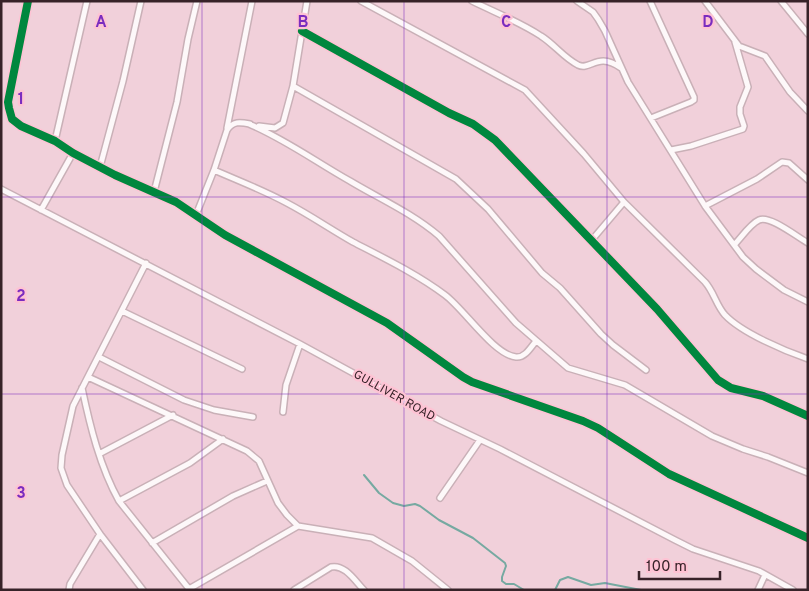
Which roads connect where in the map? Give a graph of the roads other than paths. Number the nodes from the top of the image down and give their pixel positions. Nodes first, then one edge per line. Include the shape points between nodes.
1 (28, 1) edge
2 (87, 1) edge
3 (141, 1) edge
4 (197, 1) edge
5 (252, 1) edge
6 (307, 1) edge
7 (361, 1) edge
8 (472, 1) edge
9 (577, 1) edge
10 (650, 1) edge
11 (705, 1) edge
12 (781, 1) edge
13 (302, 32) junction
14 (808, 34) edge
15 (735, 42) junction
16 (621, 68) junction
17 (293, 86) junction
18 (808, 111) edge
19 (651, 118) junction
20 (249, 124) junction
21 (227, 130) junction
22 (55, 141) junction
23 (671, 150) junction
24 (73, 153) junction
25 (100, 167) junction
26 (214, 170) junction
27 (808, 180) edge
28 (1, 189) edge
29 (154, 192) junction
30 (624, 202) junction
31 (705, 206) junction
32 (42, 210) junction
33 (196, 215) junction
34 (590, 241) junction
35 (808, 243) edge
36 (734, 245) junction
37 (146, 263) junction
38 (808, 302) edge
39 (122, 311) junction
40 (536, 341) junction
41 (300, 344) junction
42 (99, 357) junction
43 (808, 359) edge
44 (242, 369) dead end
45 (646, 370) dead end
46 (88, 377) junction
47 (82, 388) junction
48 (283, 412) dead end
49 (173, 415) junction
50 (808, 416) edge
51 (253, 417) dead end
52 (223, 439) junction
53 (480, 440) junction
54 (99, 454) junction
55 (808, 472) edge
56 (267, 481) junction
57 (440, 498) dead end
58 (119, 501) junction
59 (298, 526) junction
60 (100, 534) junction
61 (808, 538) edge
62 (152, 543) junction
63 (765, 575) junction
64 (190, 589) edge
65 (69, 590) edge
66 (143, 590) edge
67 (294, 590) edge
68 (364, 590) edge
69 (448, 590) edge
70 (758, 590) edge
71 (793, 590) edge

1 - 22 street via 8,108 16,123
2 - 22 street
3 - 25 street
4 - 29 street
5 - 21 street
6 - 13 street
7 - 30 street via 525,90
8 - 16 street via 542,36 577,65 608,60
9 - 16 street via 593,12 605,30
10 - 19 street via 694,97 691,102
11 - 15 street
12 - 14 street
13 - 17 street
13 - 34 street via 473,124 494,140
15 - 18 street via 765,56
15 - 23 street via 748,87 740,107 743,129
16 - 19 street
17 - 20 street via 280,126 270,128
17 - 45 street via 456,179 488,209 542,273 602,334
19 - 23 street
20 - 21 street via 236,122
20 - 40 street via 282,140 427,226
21 - 26 street
22 - 24 street
23 - 31 street
24 - 25 street
24 - 32 street
25 - 29 street
26 - 33 street
26 - 40 street via 288,204 424,281 460,308 490,342 509,355 523,356
27 - 31 street via 789,163 782,162
28 - 32 street, GULLIVER ROAD
29 - 33 street
30 - 34 street
30 - 43 street via 705,282 727,317 764,340
31 - 36 street
32 - 37 street, GULLIVER ROAD
33 - 61 street via 225,235 387,323 472,382 583,421 670,474
34 - 50 street via 657,309 718,380 731,388 769,398
35 - 36 street via 764,219 755,223
36 - 38 street via 756,270
37 - 39 street
37 - 41 street, GULLIVER ROAD
39 - 42 street
39 - 44 street
40 - 55 street via 568,368 625,385 712,436
41 - 48 street via 286,385
41 - 53 street, GULLIVER ROAD
42 - 46 street
42 - 51 street via 184,400 214,410
46 - 47 street
46 - 49 street
47 - 54 street
47 - 60 street via 73,406 61,468 67,485
49 - 52 street
49 - 54 street
52 - 56 street via 255,456
52 - 58 street via 190,463
53 - 57 street
53 - 63 street, GULLIVER ROAD via 693,549
54 - 58 street
56 - 59 street via 286,515
56 - 62 street via 233,496
58 - 62 street
59 - 64 street
59 - 69 street via 372,538 412,561
60 - 65 street
60 - 66 street
62 - 64 street
63 - 70 street
63 - 71 street, GULLIVER ROAD
67 - 68 street via 334,566 344,569

